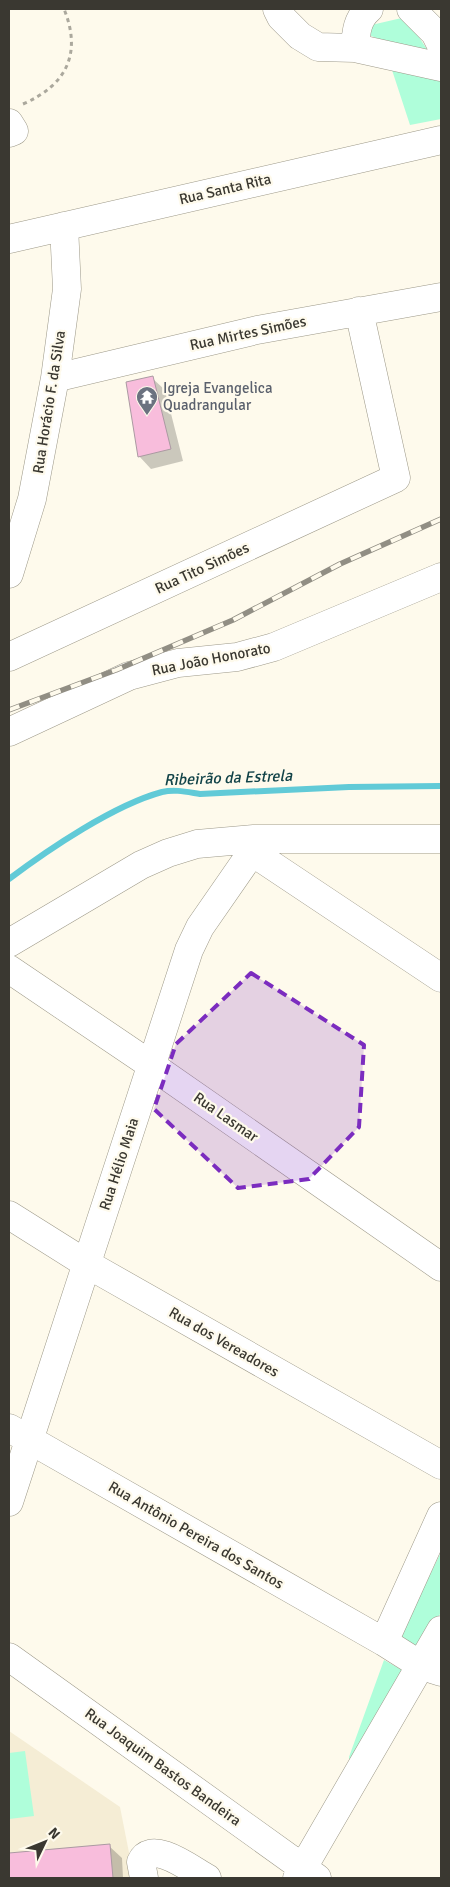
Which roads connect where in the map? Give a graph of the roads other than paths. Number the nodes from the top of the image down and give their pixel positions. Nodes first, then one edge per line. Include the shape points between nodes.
1 (277, 9) edge
2 (369, 9) edge
3 (411, 9) edge
4 (441, 45) edge
5 (355, 48) junction
6 (441, 67) edge
7 (441, 140) edge
8 (64, 226) junction
9 (9, 239) edge
10 (441, 297) edge
11 (359, 311) junction
12 (56, 378) junction
13 (9, 574) edge
14 (441, 577) edge
15 (9, 657) edge
16 (9, 732) edge
17 (441, 839) edge
18 (253, 846) junction
19 (9, 943) edge
20 (9, 969) edge
21 (441, 978) edge
22 (152, 1065) junction
23 (9, 1215) edge
24 (87, 1264) junction
25 (441, 1267) edge
26 (19, 1434) edge
27 (441, 1466) edge
28 (9, 1502) edge
29 (441, 1516) edge
30 (441, 1630) edge
31 (384, 1642) junction
32 (9, 1656) edge
33 (432, 1669) edge
34 (306, 1875) edge
35 (144, 1878) edge
36 (207, 1878) edge

1 - 5 street via 300,36 318,47
2 - 5 street via 356,29
3 - 4 street via 435,33
5 - 6 street
7 - 8 street, Rua Santa Rita
8 - 9 street, Rua Santa Rita
8 - 12 street, Rua Horácio F. da Silva via 67,289
10 - 11 street, Rua Mirtes Simões
11 - 12 street, Rua Mirtes Simões via 257,330
11 - 15 street, Rua Tito Simões via 396,478
12 - 13 street, Rua Horácio F. da Silva via 32,499
14 - 16 street, Rua João Honorato via 274,647 237,657 178,663 129,676
17 - 18 street
18 - 19 street via 197,844 168,853 84,896
18 - 21 street
18 - 22 street, Rua Hélio Maia via 189,950
20 - 22 street, Rua Lasmar
22 - 24 street, Rua Hélio Maia
22 - 25 street, Rua Lasmar
23 - 24 street, Rua dos Vereadores
24 - 26 street, Rua Hélio Maia
24 - 27 street, Rua dos Vereadores
26 - 28 street, Rua Hélio Maia
26 - 31 street, Rua Antônio Pereira dos Santos
29 - 31 street
30 - 33 street
31 - 33 street, Rua Antônio Pereira dos Santos
32 - 34 street, Rua Joaquim Bastos Bandeira
33 - 34 street
35 - 36 street via 142,1858 156,1852

